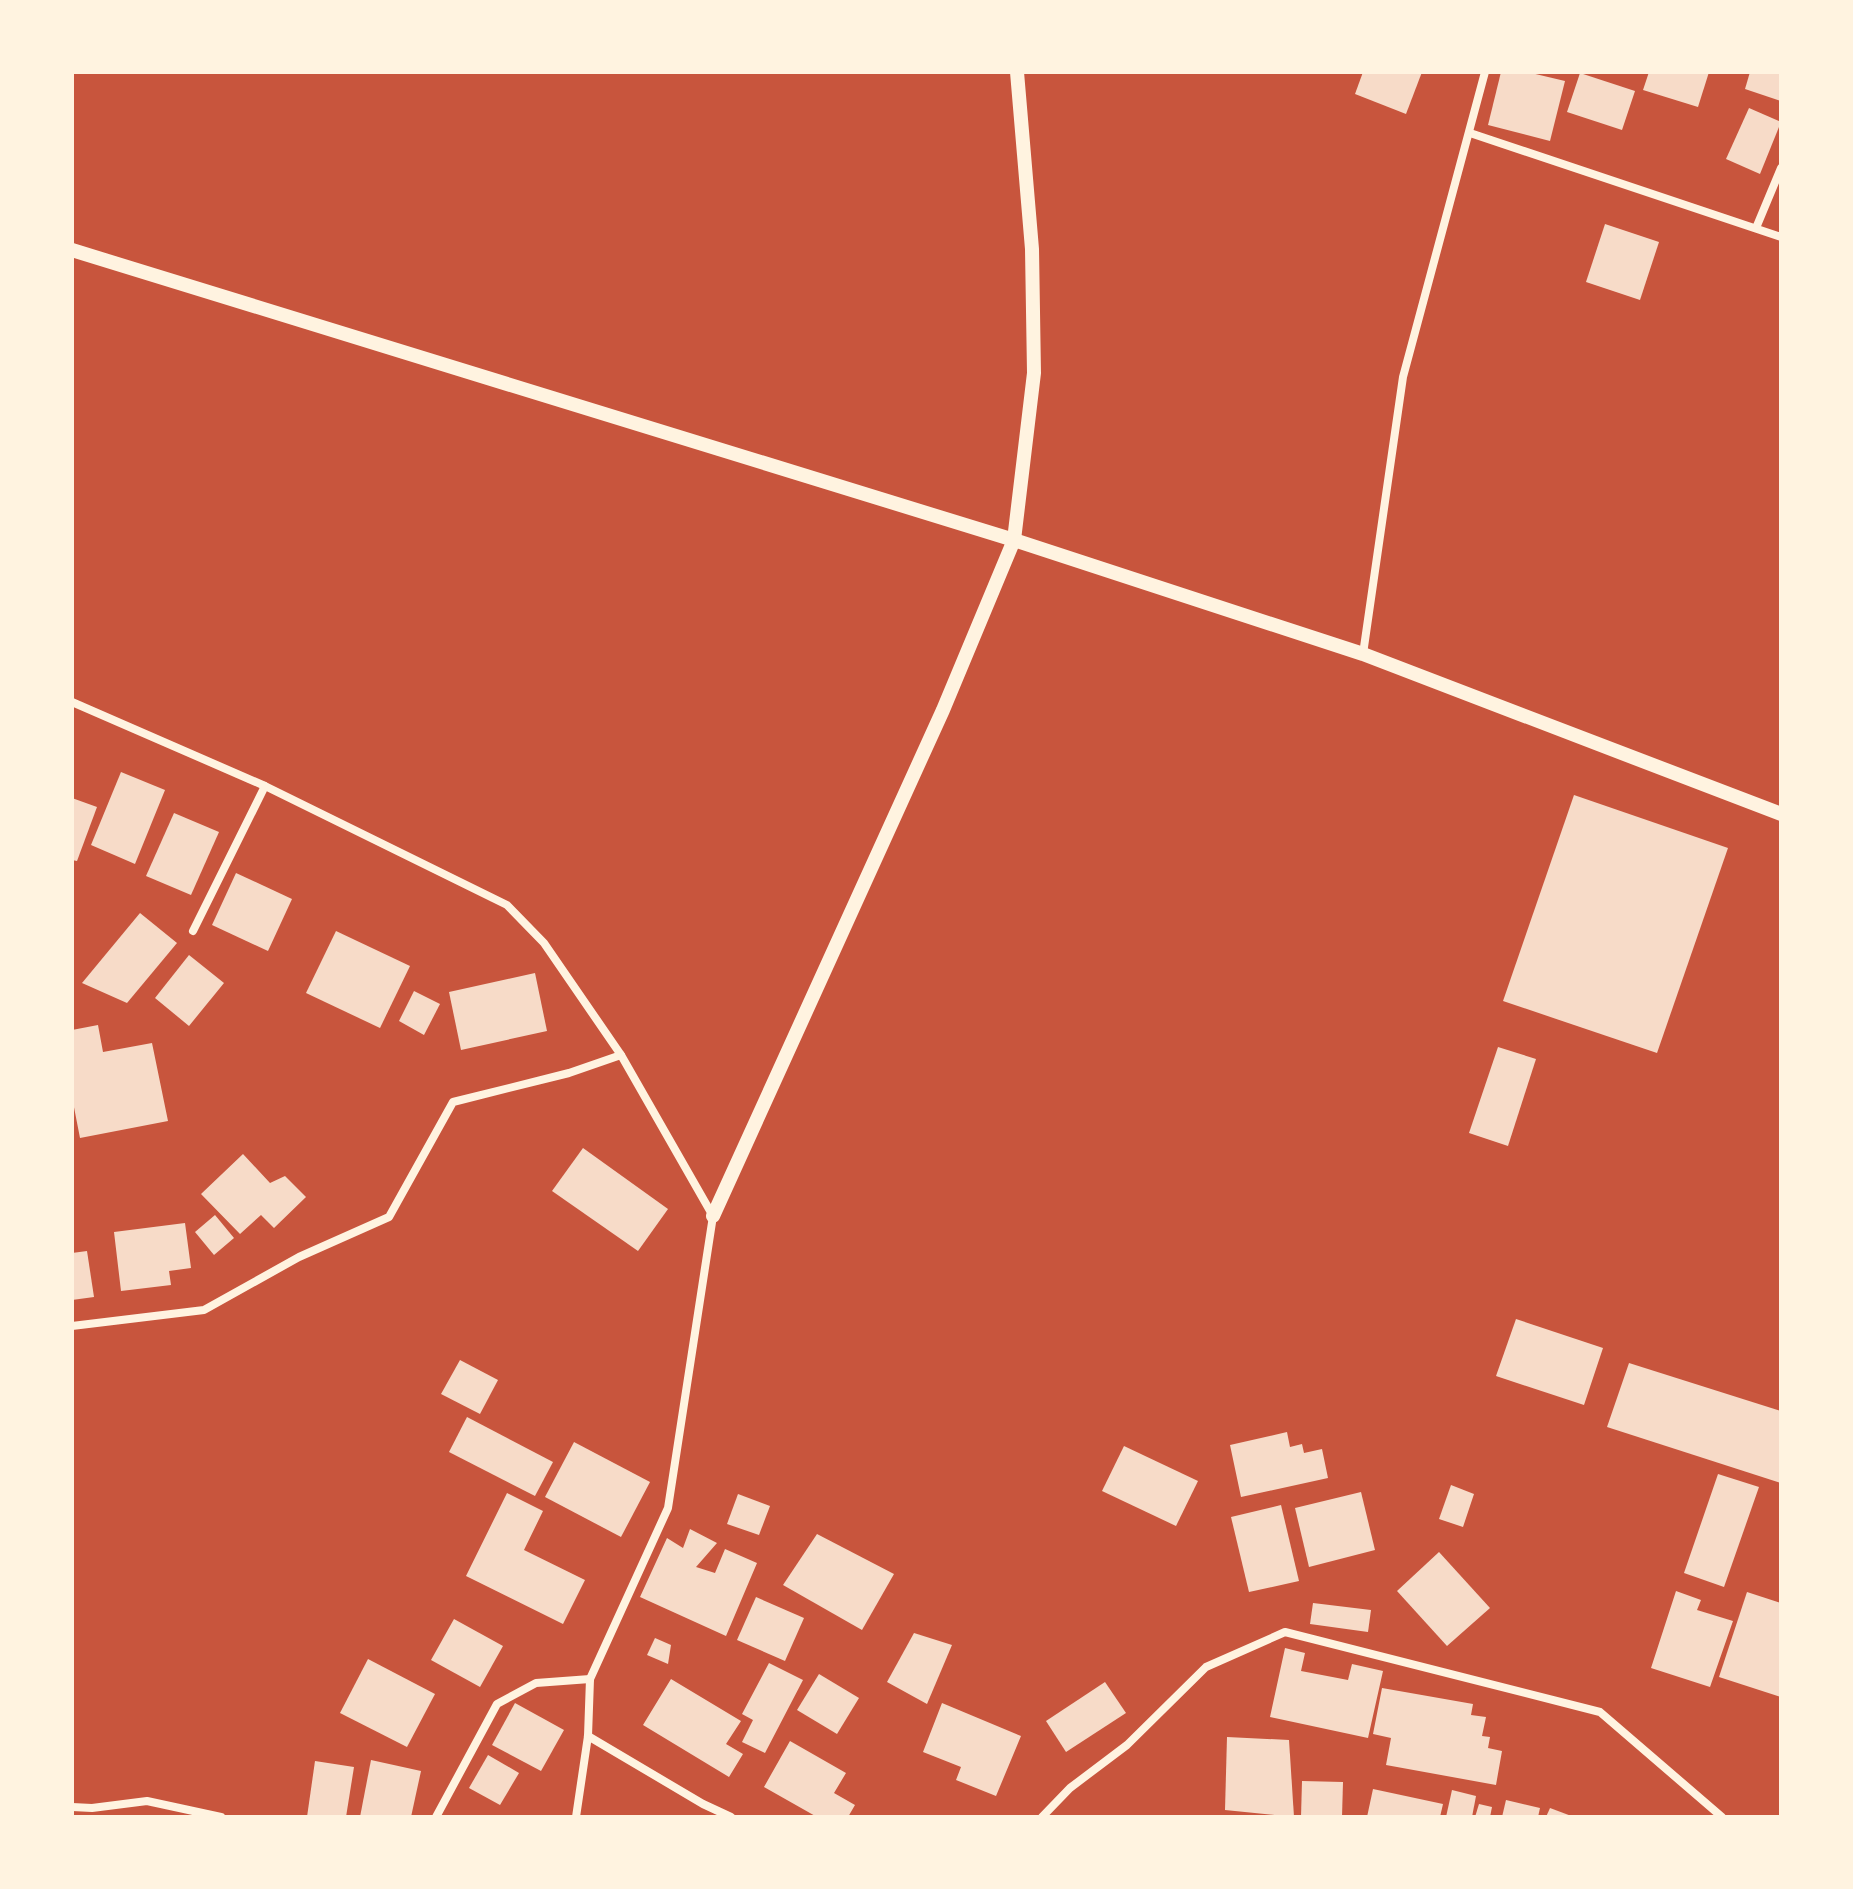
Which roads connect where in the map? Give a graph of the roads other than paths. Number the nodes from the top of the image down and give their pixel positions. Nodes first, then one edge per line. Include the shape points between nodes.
1 (1017, 72) edge
2 (1485, 72) edge
3 (1470, 133) junction
4 (1781, 168) edge
5 (1756, 228) junction
6 (1781, 237) edge
7 (72, 250) edge
8 (1014, 540) junction
9 (1363, 654) junction
10 (72, 702) edge
11 (265, 786) junction
12 (1781, 814) edge
13 (193, 931) dead end
14 (621, 1055) junction
15 (713, 1216) junction
16 (72, 1326) edge
17 (590, 1679) junction
18 (588, 1736) junction
19 (72, 1807) edge
20 (221, 1817) edge
21 (436, 1817) edge
22 (576, 1817) edge
23 (731, 1817) edge
24 (1042, 1817) edge
25 (1722, 1817) edge

1 - 8 street via 1032,249 1034,373
2 - 3 street
3 - 5 street
3 - 9 street via 1403,377
4 - 5 street
5 - 6 street
7 - 8 street
8 - 9 street
8 - 15 street via 943,710
9 - 12 street
10 - 11 street
11 - 13 street
11 - 14 street via 507,905 544,943
14 - 15 street
14 - 16 street via 453,1102 389,1217 299,1257 204,1310
15 - 17 street via 668,1508
17 - 18 street
17 - 21 street via 536,1683 497,1704
18 - 22 street
18 - 23 street
19 - 20 street via 147,1801
24 - 25 street via 1070,1788 1127,1745 1206,1667 1285,1632 1600,1712

